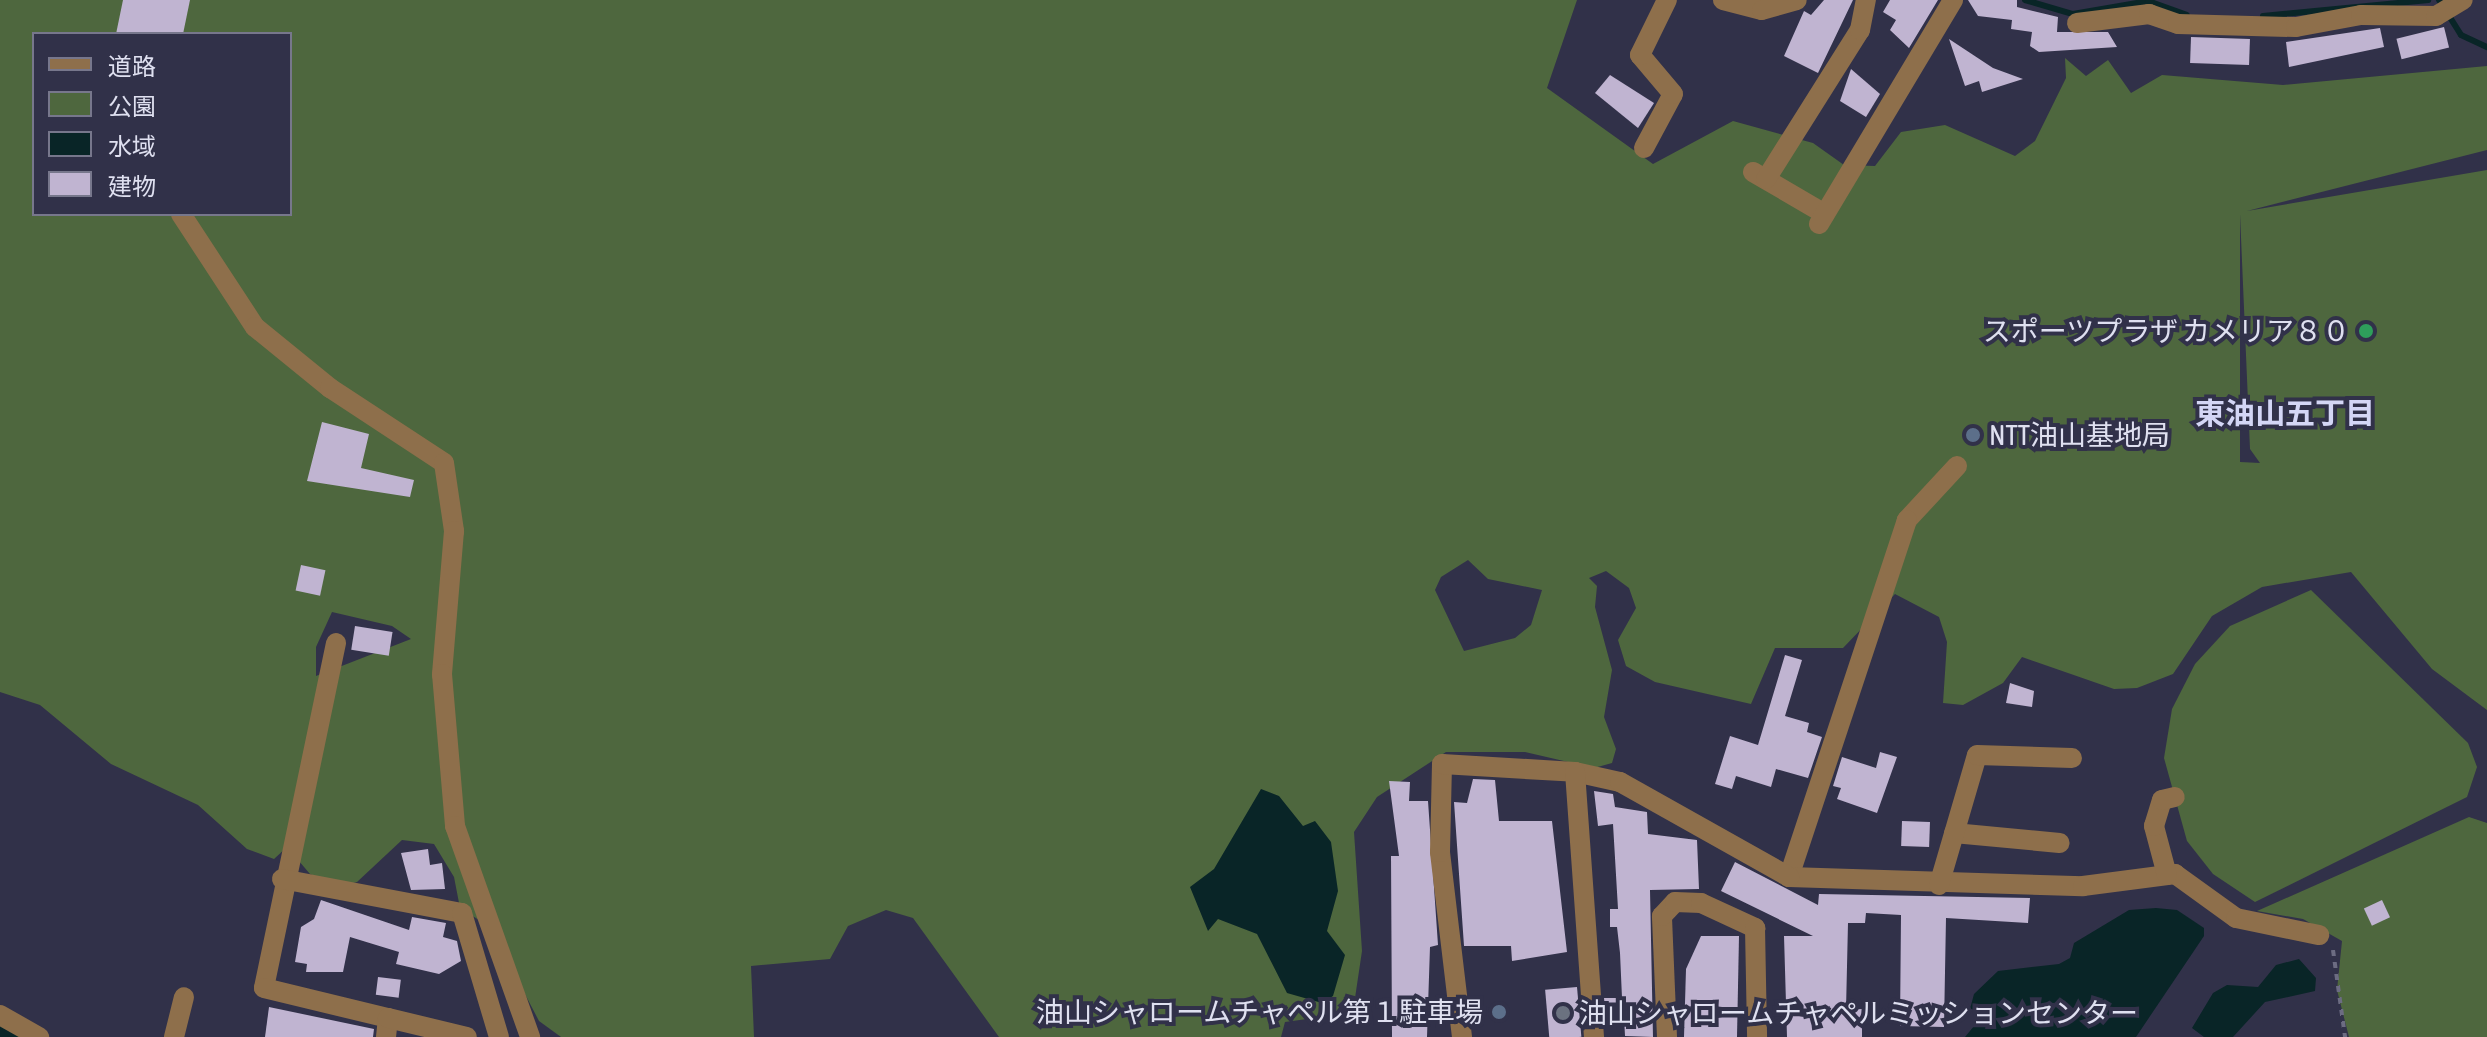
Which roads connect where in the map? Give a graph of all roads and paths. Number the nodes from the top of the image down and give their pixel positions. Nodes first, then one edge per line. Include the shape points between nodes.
1 (1667, 0) edge
2 (1723, 0) edge
3 (1797, 0) edge
4 (1866, 0) edge
5 (1953, 0) edge
6 (2451, 8) edge
7 (2077, 23) dead end
8 (1644, 148) dead end
9 (182, 216) edge
10 (1957, 466) dead end
11 (336, 643) dead end
12 (2072, 758) dead end
13 (1575, 772) junction
14 (2175, 797) dead end
15 (1954, 833) junction
16 (2060, 843) dead end
17 (2167, 875) junction
18 (1789, 877) junction
19 (282, 879) junction
20 (1939, 885) junction
21 (2319, 935) joint
22 (184, 997) dead end
23 (0, 1015) edge
24 (387, 1028) edge
25 (39, 1037) edge
26 (174, 1037) edge
27 (467, 1037) edge
28 (499, 1037) edge
29 (530, 1037) edge
30 (1462, 1037) edge
31 (1594, 1037) edge
32 (1667, 1037) edge
33 (1757, 1037) edge
34 (2345, 1037) edge

1 - 8 street via 1640,55 1673,94
2 - 3 street via 1762,10
4 - 5 street via 1860,30 1760,176 1822,219
6 - 7 street via 2361,15 2296,27 2178,24 2149,14
9 - 29 street via 255,327 330,388 444,463 454,531 442,674 455,826
10 - 18 street via 1907,520
11 - 19 street
12 - 15 street via 1977,755
13 - 18 street via 1620,782
13 - 30 street via 1442,764 1440,852
13 - 31 street
14 - 17 street via 2162,800 2154,826
15 - 16 street
15 - 20 street
17 - 20 street via 2083,886
17 - 21 street via 2236,918
18 - 20 street
19 - 24 street via 264,988
19 - 28 street via 462,913
21 - 34 path via 2333,943
22 - 26 street
23 - 25 street
24 - 27 street
32 - 33 street via 1662,916 1675,902 1701,903 1755,928

